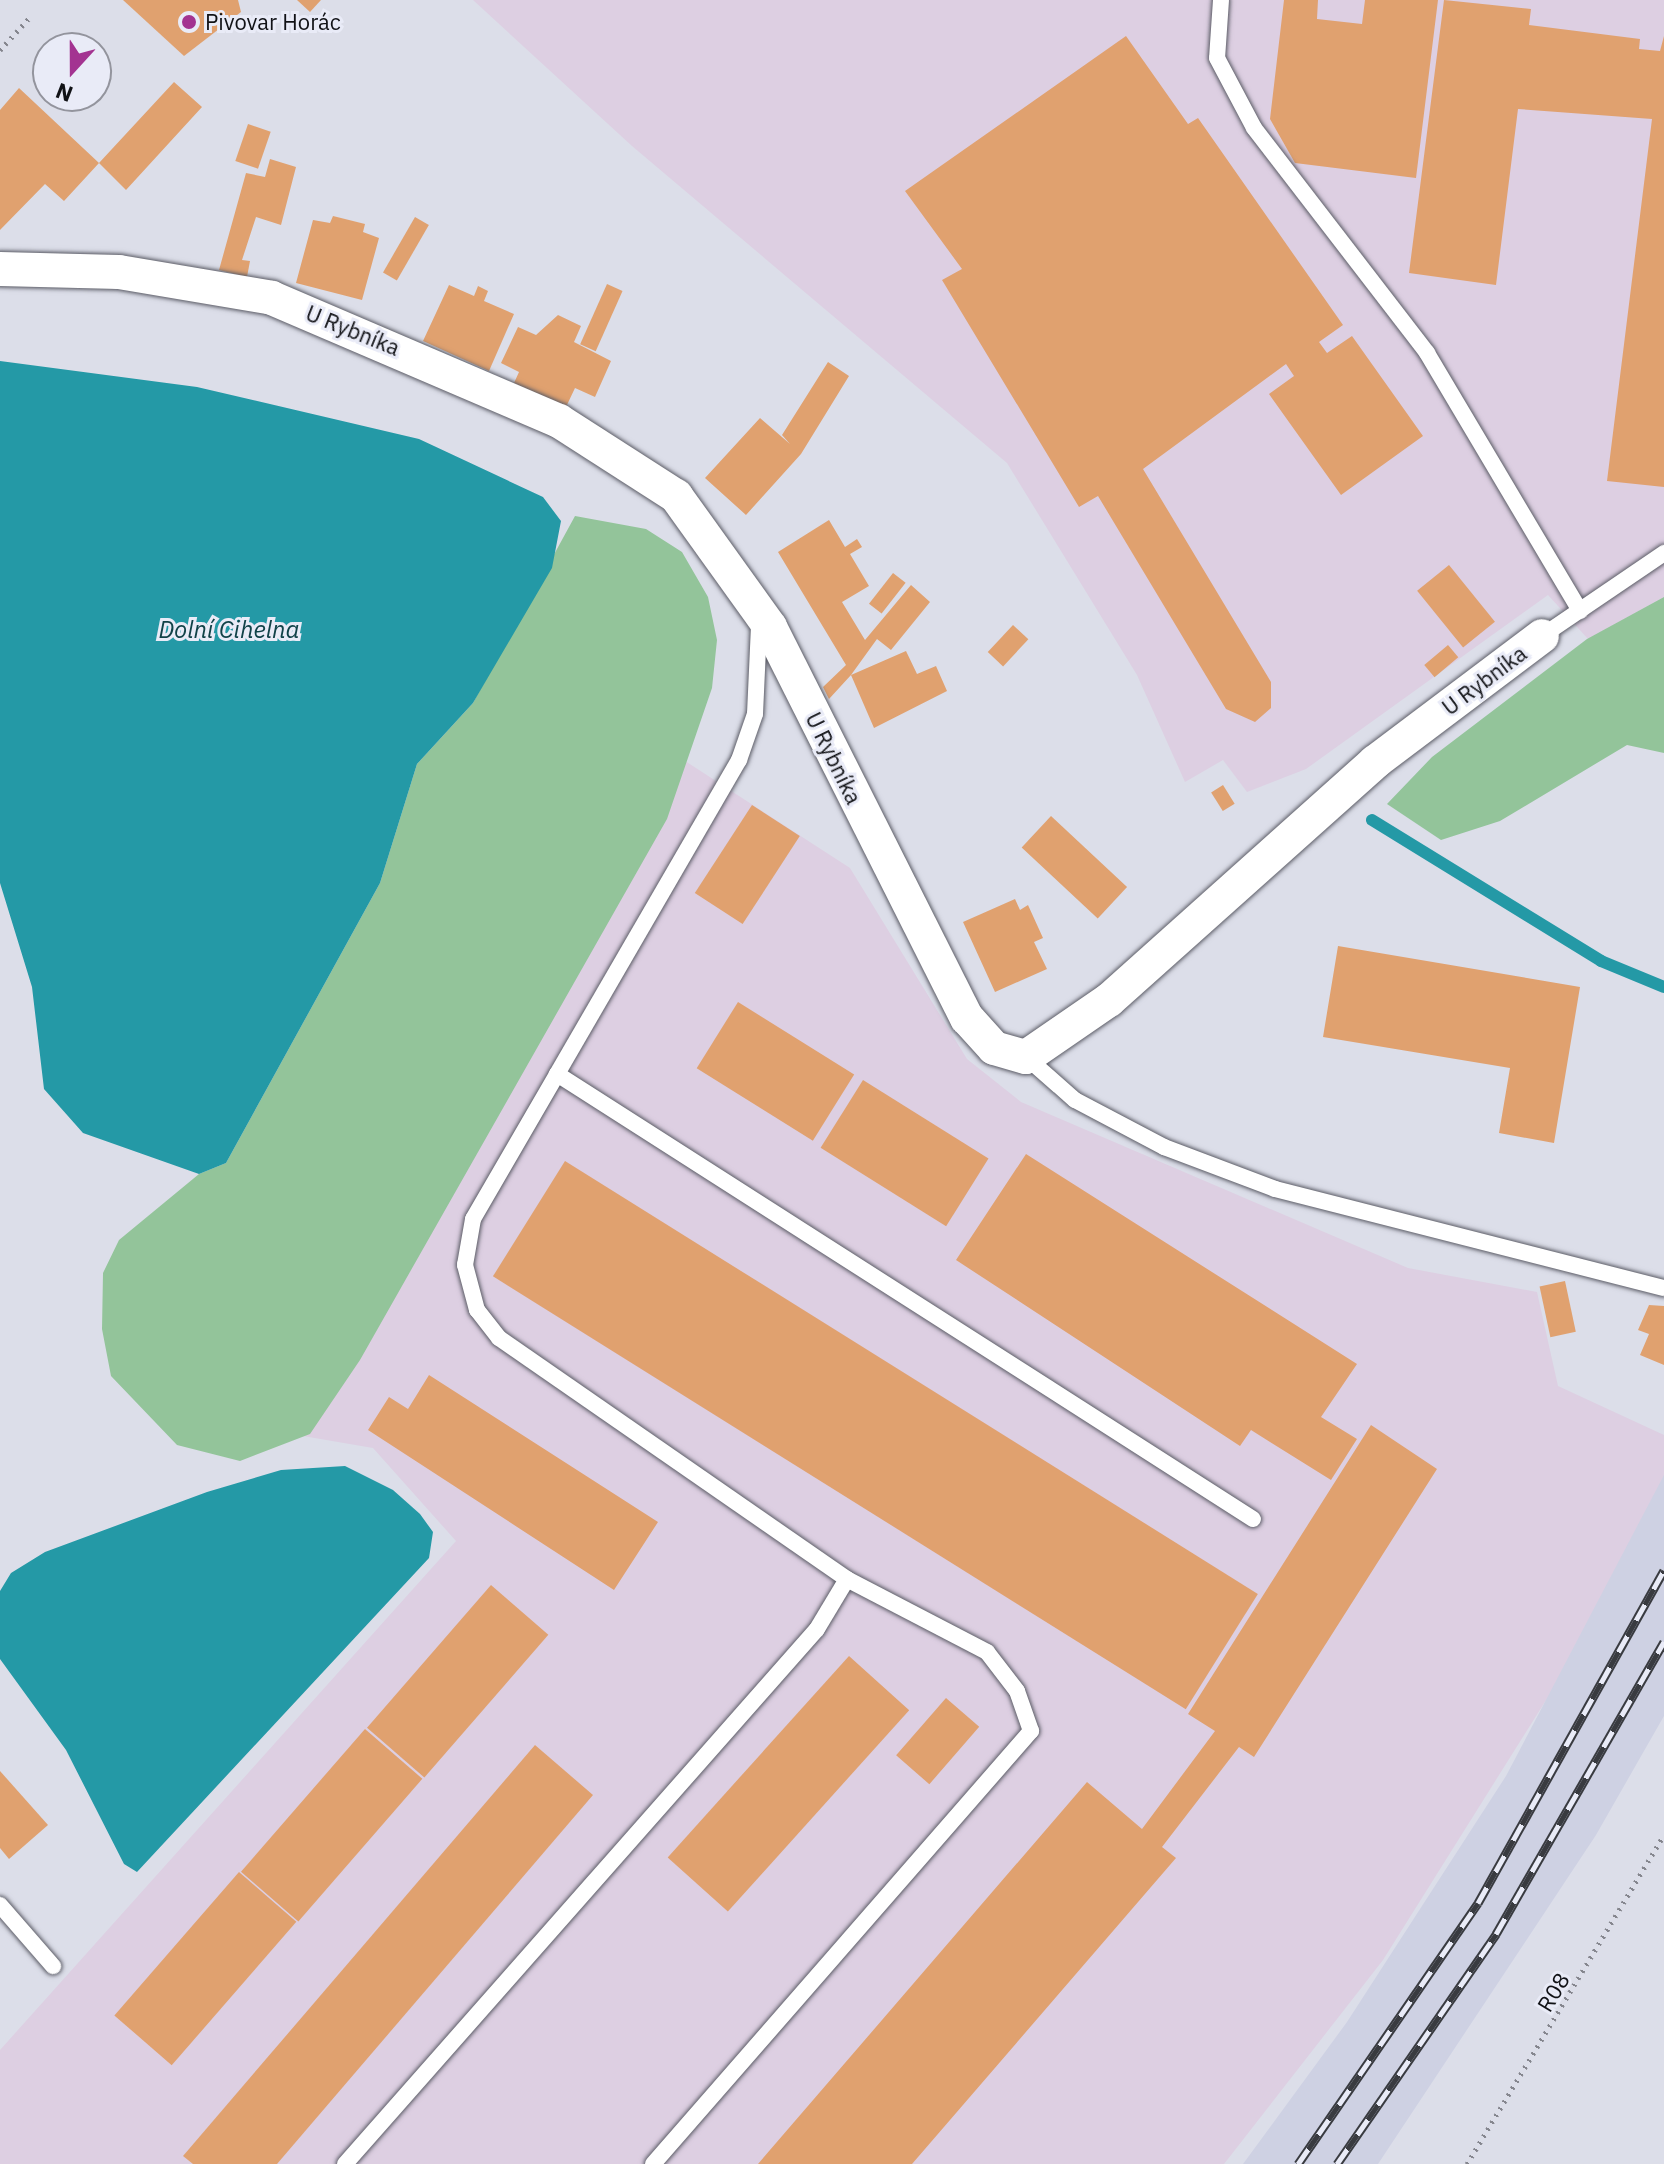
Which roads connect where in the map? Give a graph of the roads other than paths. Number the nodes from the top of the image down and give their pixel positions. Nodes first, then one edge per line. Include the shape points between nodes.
1 (1221, 0) edge
2 (0, 269) edge
3 (1664, 553) edge
4 (758, 607) junction
5 (1580, 611) junction
6 (1542, 636) joint
7 (1026, 1057) junction
8 (557, 1074) junction
9 (1664, 1288) edge
10 (1253, 1519) dead end
11 (847, 1579) junction
12 (0, 1905) edge
13 (53, 1966) dead end
14 (345, 2164) edge
15 (653, 2164) edge

1 - 5 lane via 1217,58 1254,128 1427,353
2 - 4 street, U Rybníka via 119,272 272,298 404,350 559,421 676,496
3 - 5 lane
4 - 7 street, U Rybníka via 967,1018 994,1048
4 - 8 lane via 755,714 739,760
5 - 6 lane
6 - 7 street, U Rybníka via 1375,762 1109,1000
7 - 9 lane via 1075,1100 1164,1147 1275,1189
8 - 10 lane
8 - 11 lane via 473,1219 465,1265 477,1310 499,1338
11 - 14 lane via 817,1629
11 - 15 lane via 987,1652 1017,1691 1031,1731
12 - 13 lane

